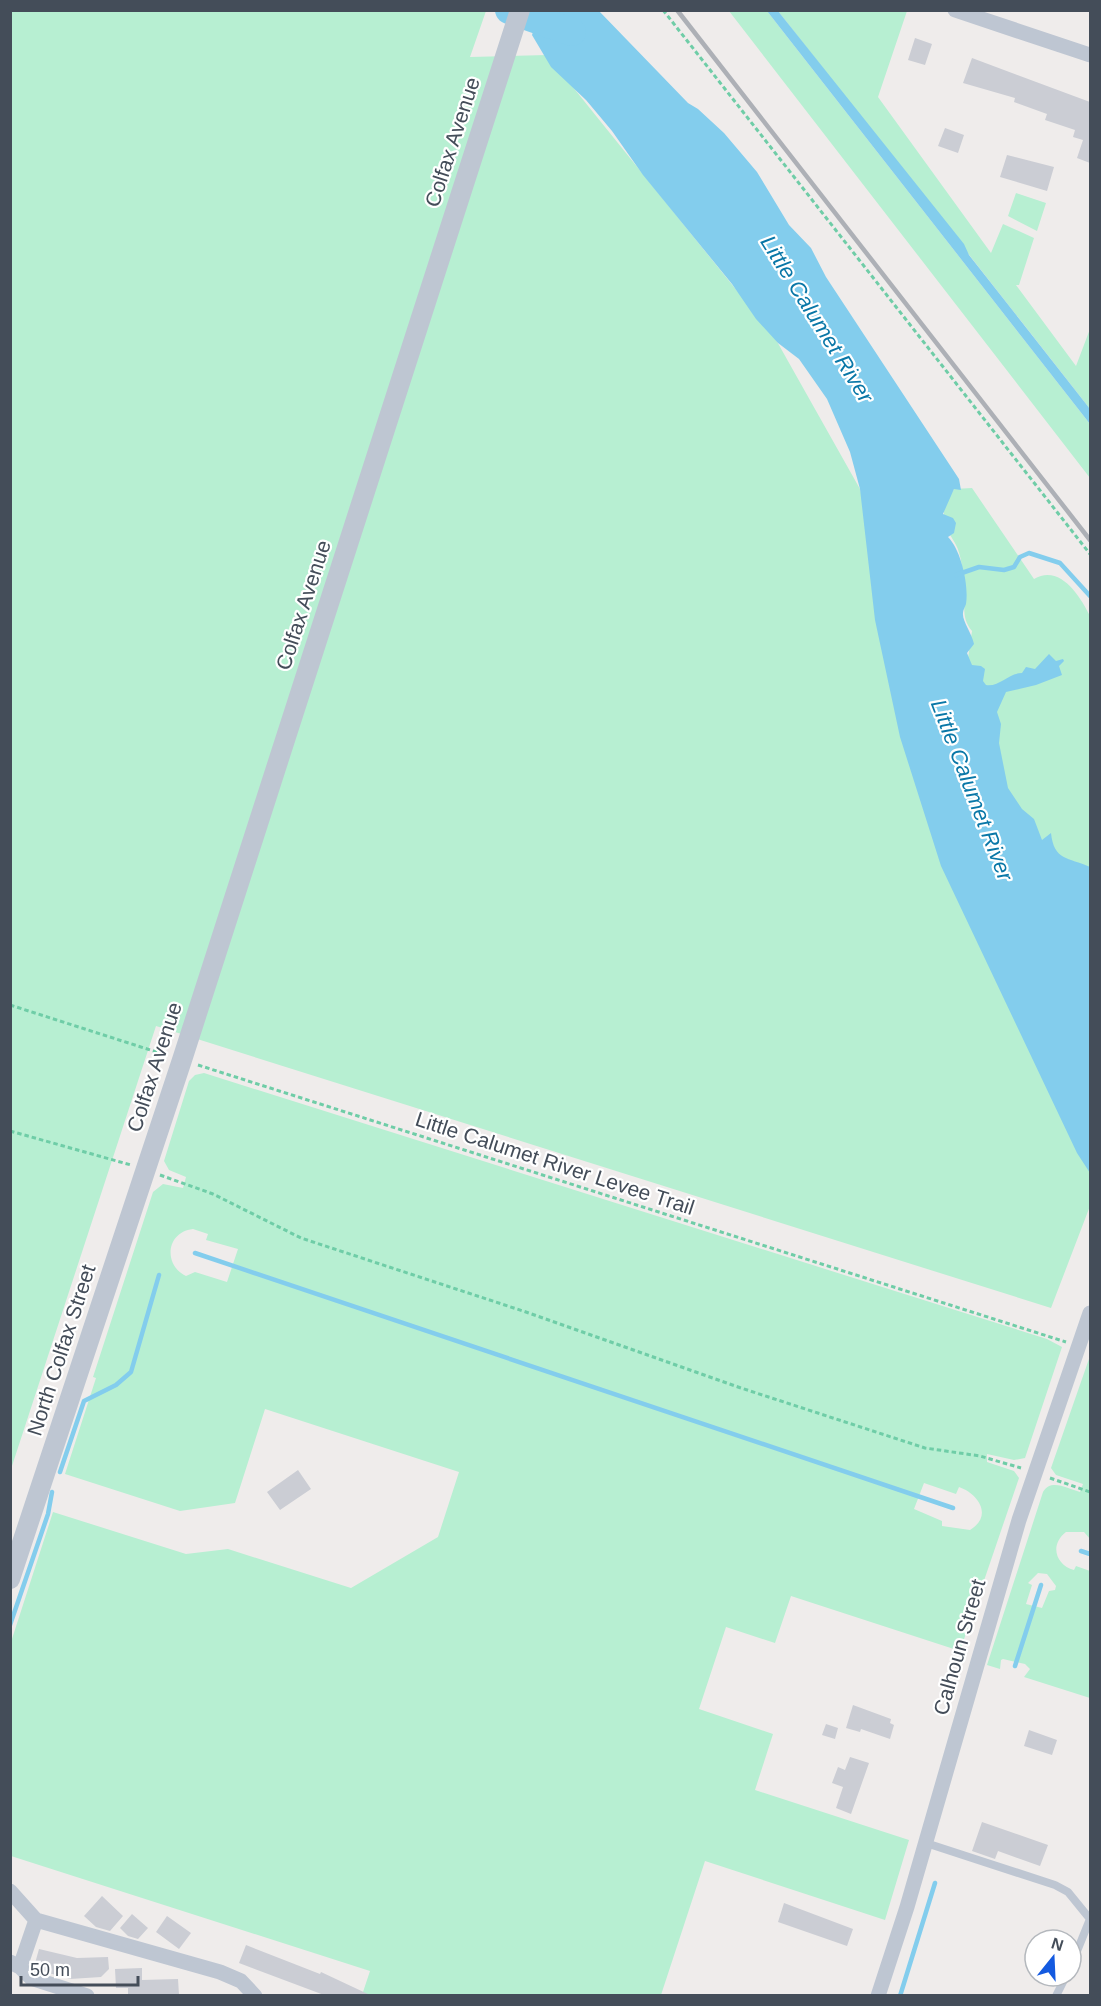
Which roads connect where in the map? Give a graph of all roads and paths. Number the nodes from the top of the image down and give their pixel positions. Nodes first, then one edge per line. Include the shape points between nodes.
1 (520, 10) edge
2 (663, 10) edge
3 (955, 10) edge
4 (1090, 56) edge
5 (1090, 554) edge
6 (10, 1005) edge
7 (182, 1060) junction
8 (10, 1131) edge
9 (145, 1170) junction
10 (1090, 1313) edge
11 (1079, 1346) junction
12 (986, 1457) dead end
13 (1082, 1488) dead end
14 (1090, 1492) edge
15 (10, 1579) edge
16 (926, 1843) junction
17 (10, 1891) edge
18 (1090, 1919) edge
19 (36, 1920) junction
20 (1083, 1936) edge
21 (15, 1965) edge
22 (87, 1995) edge
23 (255, 1995) edge
24 (878, 1995) edge

1 - 7 street, Colfax Avenue
2 - 5 path
3 - 4 street
6 - 7 path, Little Calumet River Levee Trail
7 - 9 street, Colfax Avenue
7 - 11 path, Little Calumet River Levee Trail
8 - 9 path
9 - 12 path via 213,1194 301,1238 925,1448
9 - 15 street, North Colfax Street
10 - 11 street, Calhoun Street
11 - 16 street, Calhoun Street via 1018,1520
13 - 14 path
16 - 18 lane via 1055,1885 1068,1892
16 - 24 street, Calhoun Street
17 - 19 street
18 - 20 lane
19 - 21 street
19 - 23 street via 232,1976
21 - 22 street via 31,1978

